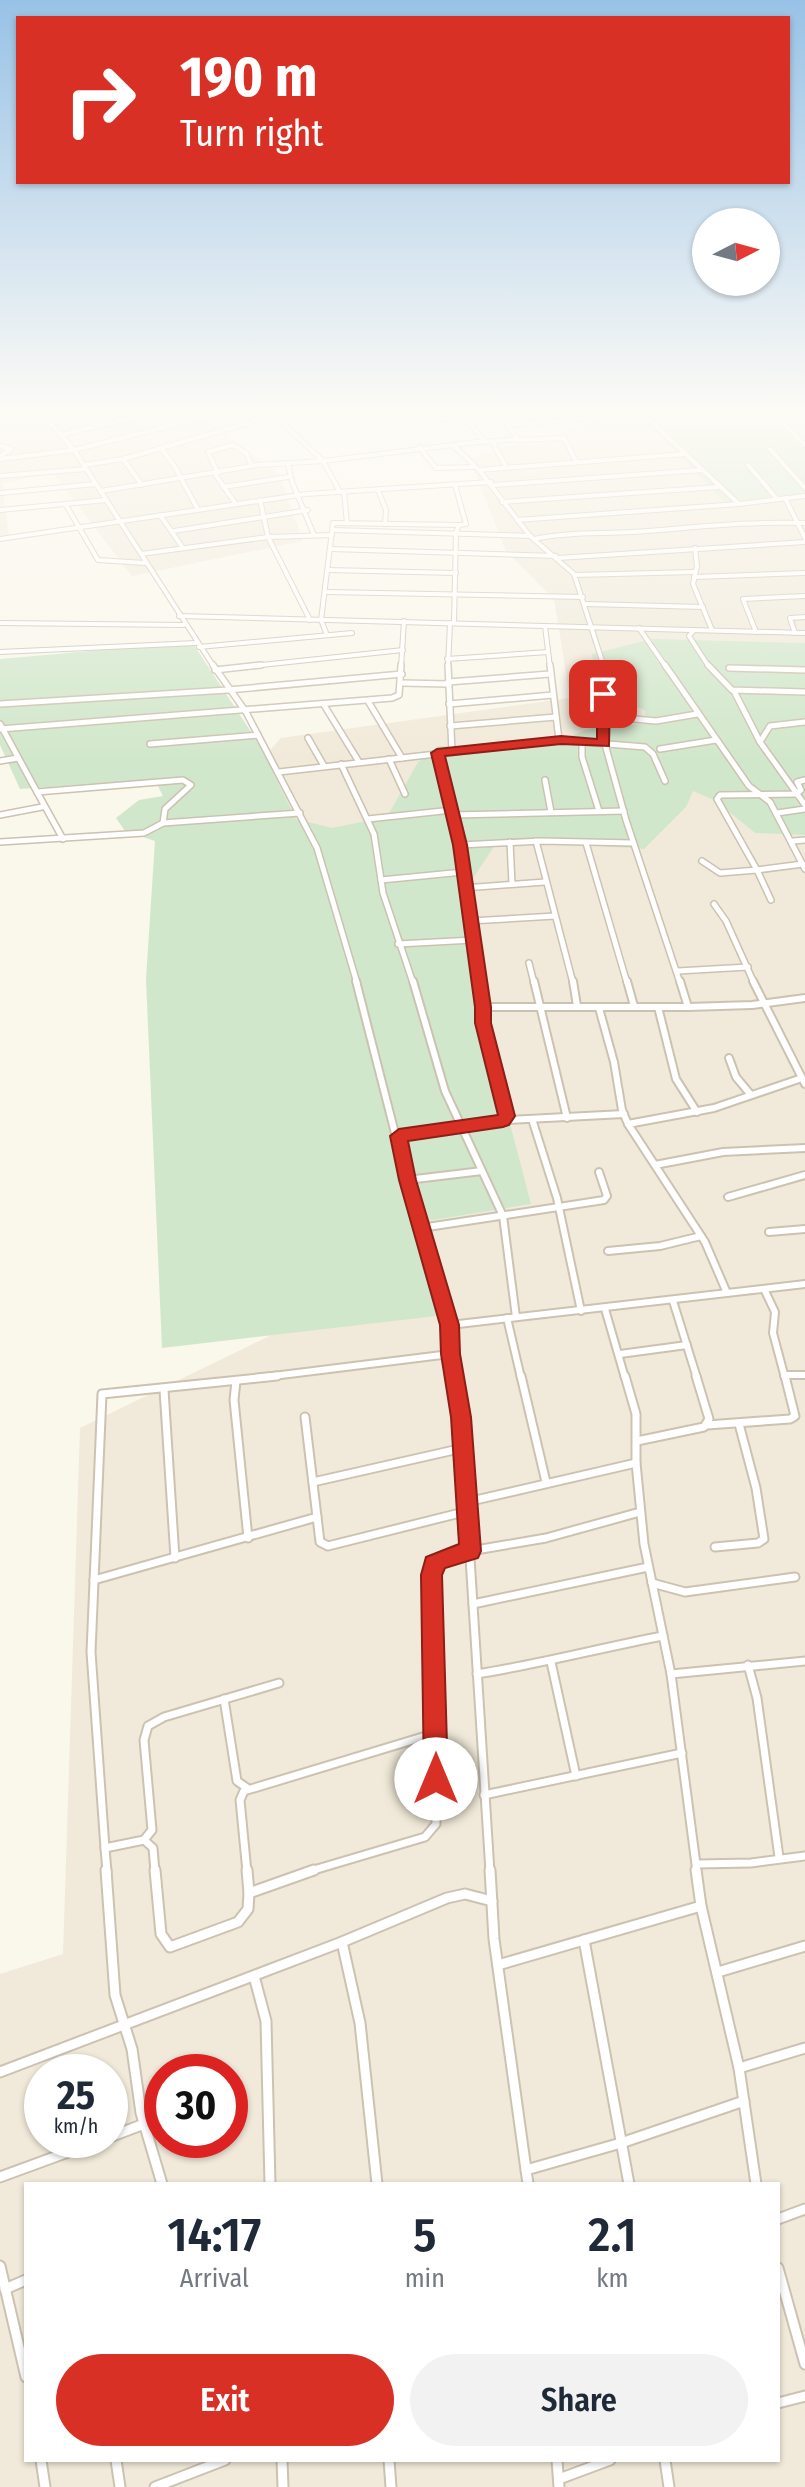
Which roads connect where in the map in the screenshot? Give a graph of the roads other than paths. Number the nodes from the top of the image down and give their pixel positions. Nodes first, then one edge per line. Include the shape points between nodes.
1 (72, 529) edge
2 (81, 529) edge
3 (125, 529) edge
4 (188, 529) edge
5 (267, 529) edge
6 (313, 529) edge
7 (457, 529) edge
8 (525, 529) edge
9 (663, 529) edge
10 (174, 531) joint
11 (332, 532) junction
12 (456, 533) junction
13 (314, 535) junction
14 (268, 537) junction
15 (532, 538) junction
16 (0, 539) edge
17 (805, 540) edge
18 (183, 548) junction
19 (695, 548) junction
20 (331, 549) junction
21 (456, 553) junction
22 (141, 554) junction
23 (557, 557) junction
24 (145, 563) junction
25 (328, 570) junction
26 (456, 573) junction
27 (805, 573) edge
28 (574, 575) junction
29 (694, 575) junction
30 (326, 592) junction
31 (455, 594) junction
32 (805, 596) edge
33 (583, 597) junction
34 (586, 604) junction
35 (703, 607) junction
36 (179, 616) junction
37 (805, 617) edge
38 (310, 620) junction
39 (321, 620) junction
40 (404, 621) junction
41 (0, 623) edge
42 (452, 623) junction
43 (184, 625) junction
44 (545, 626) junction
45 (592, 627) junction
46 (639, 628) junction
47 (651, 629) junction
48 (694, 630) junction
49 (712, 630) junction
50 (756, 632) junction
51 (352, 633) dead end
52 (795, 633) junction
53 (805, 633) edge
54 (327, 635) junction
55 (645, 635) junction
56 (198, 645) junction
57 (403, 650) junction
58 (0, 652) edge
59 (548, 652) junction
60 (447, 659) junction
61 (729, 668) dead end
62 (215, 670) junction
63 (805, 670) edge
64 (402, 674) junction
65 (550, 674) junction
66 (402, 683) junction
67 (448, 683) junction
68 (228, 690) junction
69 (734, 691) junction
70 (805, 692) edge
71 (553, 695) junction
72 (368, 701) junction
73 (0, 704) edge
74 (449, 704) junction
75 (324, 705) junction
76 (246, 712) junction
77 (697, 714) junction
78 (603, 716) junction
79 (556, 717) junction
80 (805, 722) edge
81 (450, 726) junction
82 (0, 727) edge
83 (258, 735) junction
84 (308, 738) dead end
85 (559, 740) junction
86 (716, 740) junction
87 (582, 742) junction
88 (760, 742) junction
89 (604, 743) junction
90 (150, 744) dead end
91 (660, 749) dead end
92 (452, 751) junction
93 (437, 753) junction
94 (18, 758) junction
95 (402, 758) junction
96 (389, 759) junction
97 (0, 761) edge
98 (359, 762) junction
99 (341, 764) junction
100 (324, 766) junction
101 (279, 772) junction
102 (545, 780) dead end
103 (805, 780) edge
104 (665, 781) dead end
105 (37, 792) junction
106 (405, 794) dead end
107 (756, 794) junction
108 (796, 794) junction
109 (42, 807) junction
110 (805, 807) edge
111 (599, 811) junction
112 (624, 811) junction
113 (551, 812) junction
114 (300, 813) junction
115 (453, 813) junction
116 (777, 813) junction
117 (0, 815) edge
118 (368, 819) junction
119 (163, 823) junction
120 (63, 839) junction
121 (805, 840) edge
122 (536, 841) junction
123 (793, 841) junction
124 (0, 842) edge
125 (510, 842) junction
126 (586, 843) junction
127 (633, 843) junction
128 (460, 845) junction
129 (702, 861) dead end
130 (804, 866) edge
131 (757, 870) junction
132 (463, 872) junction
133 (381, 880) junction
134 (545, 882) junction
135 (512, 884) junction
136 (464, 888) junction
137 (771, 900) dead end
138 (714, 904) dead end
139 (555, 916) junction
140 (470, 921) junction
141 (473, 940) junction
142 (398, 944) junction
143 (529, 963) dead end
144 (748, 967) junction
145 (678, 971) junction
146 (805, 998) edge
147 (764, 1003) junction
148 (577, 1006) junction
149 (634, 1006) junction
150 (483, 1007) junction
151 (658, 1007) junction
152 (688, 1007) junction
153 (541, 1008) junction
154 (599, 1008) junction
155 (729, 1058) dead end
156 (802, 1079) edge
157 (751, 1095) junction
158 (697, 1112) junction
159 (624, 1114) junction
160 (567, 1118) junction
161 (532, 1119) junction
162 (506, 1120) junction
163 (628, 1124) junction
164 (463, 1127) junction
165 (399, 1136) junction
166 (805, 1148) edge
167 (655, 1165) junction
168 (482, 1171) junction
169 (599, 1172) dead end
170 (805, 1175) edge
171 (407, 1180) junction
172 (728, 1197) dead end
173 (559, 1206) junction
174 (503, 1216) junction
175 (421, 1228) junction
176 (805, 1229) edge
177 (769, 1232) dead end
178 (701, 1236) junction
179 (608, 1251) dead end
180 (805, 1284) edge
181 (765, 1291) junction
182 (727, 1293) junction
183 (673, 1301) junction
184 (605, 1309) junction
185 (581, 1311) junction
186 (511, 1318) junction
187 (450, 1325) junction
188 (687, 1345) junction
189 (450, 1354) junction
190 (620, 1354) junction
191 (784, 1375) junction
192 (805, 1375) edge
193 (236, 1381) junction
194 (164, 1390) junction
195 (305, 1417) dead end
196 (739, 1424) junction
197 (707, 1425) junction
198 (637, 1441) junction
199 (463, 1448) junction
200 (636, 1463) junction
201 (313, 1482) junction
202 (546, 1482) junction
203 (467, 1502) junction
204 (468, 1511) junction
205 (640, 1512) junction
206 (317, 1517) junction
207 (248, 1538) junction
208 (715, 1547) dead end
209 (470, 1551) junction
210 (175, 1558) junction
211 (648, 1567) junction
212 (795, 1577) dead end
213 (94, 1580) junction
214 (652, 1583) junction
215 (473, 1604) junction
216 (663, 1636) junction
217 (805, 1661) edge
218 (551, 1662) junction
219 (748, 1665) junction
220 (477, 1674) junction
221 (671, 1674) junction
222 (279, 1683) dead end
223 (224, 1699) junction
224 (436, 1733) junction
225 (682, 1753) junction
226 (576, 1776) junction
227 (248, 1788) junction
228 (484, 1795) junction
229 (144, 1840) junction
230 (105, 1848) junction
231 (805, 1856) edge
232 (779, 1857) junction
233 (697, 1864) junction
234 (249, 1893) junction
235 (492, 1901) junction
236 (701, 1906) junction
237 (584, 1940) junction
238 (342, 1942) junction
239 (805, 1946) edge
240 (498, 1965) junction
241 (718, 1972) junction
242 (254, 1976) junction
243 (125, 2024) junction
244 (805, 2048) edge
245 (739, 2068) junction
246 (0, 2072) edge
247 (744, 2101) junction
248 (144, 2124) joint
249 (128, 2130) edge
250 (621, 2143) junction
251 (52, 2158) edge
252 (154, 2158) edge
253 (526, 2170) junction
254 (0, 2177) edge
255 (161, 2182) edge
256 (270, 2182) edge
257 (377, 2182) edge
258 (528, 2182) edge
259 (629, 2182) edge
260 (756, 2182) edge
261 (805, 2209) edge
262 (780, 2218) edge
263 (0, 2266) edge
264 (780, 2275) edge
265 (24, 2281) edge
266 (5, 2289) junction
267 (805, 2364) edge
268 (24, 2369) edge
269 (805, 2396) edge
270 (780, 2402) edge
271 (41, 2462) edge
272 (116, 2462) edge
273 (219, 2462) edge
274 (282, 2462) edge
275 (389, 2462) edge
276 (557, 2462) edge
277 (606, 2462) edge
278 (665, 2462) edge
279 (559, 2483) edge
280 (45, 2487) edge
281 (120, 2487) edge
282 (155, 2487) edge
283 (283, 2487) edge
284 (391, 2487) edge
285 (669, 2487) edge

1 - 16 street
2 - 24 street via 98,560
3 - 22 street
4 - 10 street
5 - 14 street
6 - 13 street
7 - 12 street
8 - 15 street
9 - 15 street
10 - 18 street
11 - 12 street
11 - 13 street
11 - 20 street
12 - 15 street
12 - 21 street
13 - 14 street
14 - 18 street
14 - 38 street
15 - 23 street
17 - 19 street
18 - 22 street
19 - 23 street
19 - 29 street
20 - 21 street
20 - 25 street
21 - 23 street
21 - 26 street
22 - 24 street
23 - 28 street
24 - 36 street
25 - 26 street
25 - 30 street
26 - 31 street
27 - 29 street
28 - 29 street
28 - 33 street
29 - 35 street
30 - 31 street
30 - 39 street
31 - 33 street
31 - 42 street
32 - 50 street via 743,599
33 - 34 street
34 - 35 street
34 - 45 street
35 - 49 street
36 - 38 street
36 - 43 street
37 - 52 street via 790,618
38 - 39 street
39 - 40 street
39 - 54 street
40 - 42 street
40 - 57 street
41 - 43 street
42 - 44 street
42 - 60 street
43 - 56 street
44 - 45 street
44 - 59 street
45 - 46 street
45 - 78 street via 605,672
46 - 47 street
46 - 55 street
47 - 48 street
47 - 55 street
48 - 49 street
48 - 69 street via 689,636 694,646
49 - 50 street
50 - 52 street
51 - 54 street
52 - 53 street
54 - 56 street
55 - 77 street
56 - 58 street
56 - 62 street
57 - 62 street
57 - 64 street
59 - 60 street
59 - 65 street
60 - 67 street
61 - 63 street
62 - 68 street
64 - 66 street
64 - 68 street
65 - 67 street
65 - 71 street
66 - 67 street
66 - 72 street via 396,697
67 - 74 street
68 - 73 street
68 - 76 street
69 - 70 street
69 - 88 street
71 - 74 street
71 - 79 street
72 - 75 street
72 - 95 street
74 - 81 street
75 - 76 street
75 - 98 street
76 - 82 street
76 - 83 street
77 - 78 street via 656,721
77 - 86 street
78 - 89 street
79 - 81 street
79 - 85 street
80 - 88 street via 770,726
81 - 92 street
82 - 94 street
83 - 90 street
83 - 101 street
84 - 100 street
85 - 87 street
85 - 92 street
86 - 91 street
86 - 107 street
87 - 89 street
87 - 111 street
88 - 108 street
89 - 104 street via 647,748
89 - 112 street
92 - 93 street
93 - 95 street
93 - 115 street
94 - 97 street
94 - 105 street
95 - 96 street
96 - 98 street
96 - 106 street
98 - 99 street
99 - 100 street
99 - 118 street
100 - 101 street
101 - 114 street
102 - 113 street
103 - 108 street via 797,782 801,790
105 - 109 street
105 - 119 street via 187,780 189,789 165,809
107 - 108 street
107 - 116 street
107 - 131 street via 717,799
108 - 110 street
109 - 117 street
109 - 120 street
110 - 116 street
111 - 112 street
111 - 113 street
112 - 127 street
113 - 115 street
114 - 119 street
114 - 165 street via 317,848
115 - 118 street
115 - 128 street
116 - 123 street
118 - 133 street
119 - 120 street via 144,833
120 - 124 street
121 - 123 street
122 - 125 street
122 - 126 street
122 - 134 street
123 - 130 street
125 - 128 street
125 - 135 street
126 - 127 street
126 - 149 street
127 - 145 street
128 - 132 street
129 - 131 street via 720,873
130 - 131 street
131 - 137 street
132 - 133 street
132 - 136 street
133 - 142 street
134 - 135 street
134 - 139 street
135 - 136 street
136 - 140 street
138 - 144 street
139 - 140 street
139 - 148 street
140 - 141 street
141 - 142 street
141 - 150 street
142 - 164 street via 445,1091
143 - 153 street
144 - 145 street
144 - 147 street
145 - 152 street
146 - 147 street
147 - 152 street
147 - 156 street
148 - 153 street
148 - 154 street
149 - 151 street
149 - 154 street
150 - 153 street
150 - 162 street
151 - 152 street
151 - 158 street via 676,1079
153 - 160 street
154 - 159 street
155 - 157 street
156 - 157 street
157 - 158 street
158 - 163 street
159 - 160 street
159 - 163 street
160 - 161 street
161 - 162 street
161 - 173 street
162 - 164 street
163 - 167 street
164 - 165 street
164 - 168 street
165 - 171 street
166 - 167 street via 723,1152
167 - 178 street
168 - 171 street
168 - 174 street
169 - 173 street via 607,1199
170 - 172 street
171 - 175 street
173 - 174 street
173 - 185 street
174 - 175 street
174 - 186 street
175 - 187 street
176 - 177 street
178 - 179 street
178 - 182 street
180 - 181 street
181 - 182 street
181 - 191 street via 775,1312 773,1333
182 - 183 street
183 - 184 street
183 - 188 street
184 - 185 street
184 - 190 street
185 - 186 street
186 - 187 street
186 - 202 street
187 - 189 street
188 - 190 street
188 - 197 street
189 - 193 street
189 - 199 street
190 - 198 street via 636,1414
191 - 192 street
191 - 196 street via 795,1416
193 - 194 street
193 - 207 street
194 - 210 street
194 - 213 street via 101,1397
195 - 201 street
196 - 197 street
196 - 208 street via 764,1539
197 - 198 street
198 - 200 street
199 - 201 street
199 - 203 street
200 - 202 street
200 - 205 street
201 - 206 street
202 - 203 street
203 - 204 street
204 - 206 street via 328,1546 320,1542
204 - 209 street
205 - 209 street via 546,1538
205 - 211 street
206 - 207 street
207 - 210 street
209 - 215 street
209 - 224 street via 434,1564
210 - 213 street
211 - 214 street
211 - 215 street
212 - 214 street via 685,1592
213 - 230 street via 91,1652
214 - 216 street
215 - 220 street
216 - 218 street
216 - 221 street
217 - 219 street
218 - 220 street
218 - 226 street
219 - 221 street
219 - 232 street
220 - 228 street
221 - 225 street
222 - 223 street
223 - 227 street via 237,1781
223 - 229 street via 148,1726 144,1740 152,1830
224 - 227 street
224 - 234 street via 437,1812 425,1837
225 - 226 street
225 - 233 street
226 - 228 street
227 - 234 street via 240,1800
228 - 235 street
229 - 230 street
229 - 234 street via 153,1848 161,1934 170,1947 238,1922 248,1909
230 - 243 street via 115,1995
231 - 232 street
232 - 233 street
233 - 236 street
235 - 238 street via 458,1895
235 - 240 street
236 - 237 street
236 - 241 street
237 - 240 street
237 - 250 street
238 - 242 street
238 - 257 street via 360,2023
239 - 241 street
240 - 253 street
241 - 245 street
242 - 243 street
242 - 256 street via 266,2021
243 - 246 street
243 - 248 street
244 - 245 street
245 - 247 street
247 - 250 street
247 - 260 street
248 - 249 street
250 - 253 street
250 - 259 street
251 - 254 street
252 - 255 street
253 - 258 street
261 - 262 street
263 - 266 street
264 - 267 street
265 - 266 street
266 - 268 street
269 - 270 street
271 - 280 street
272 - 281 street
273 - 282 street
274 - 283 street
275 - 284 street
276 - 279 street
277 - 279 street
278 - 285 street

